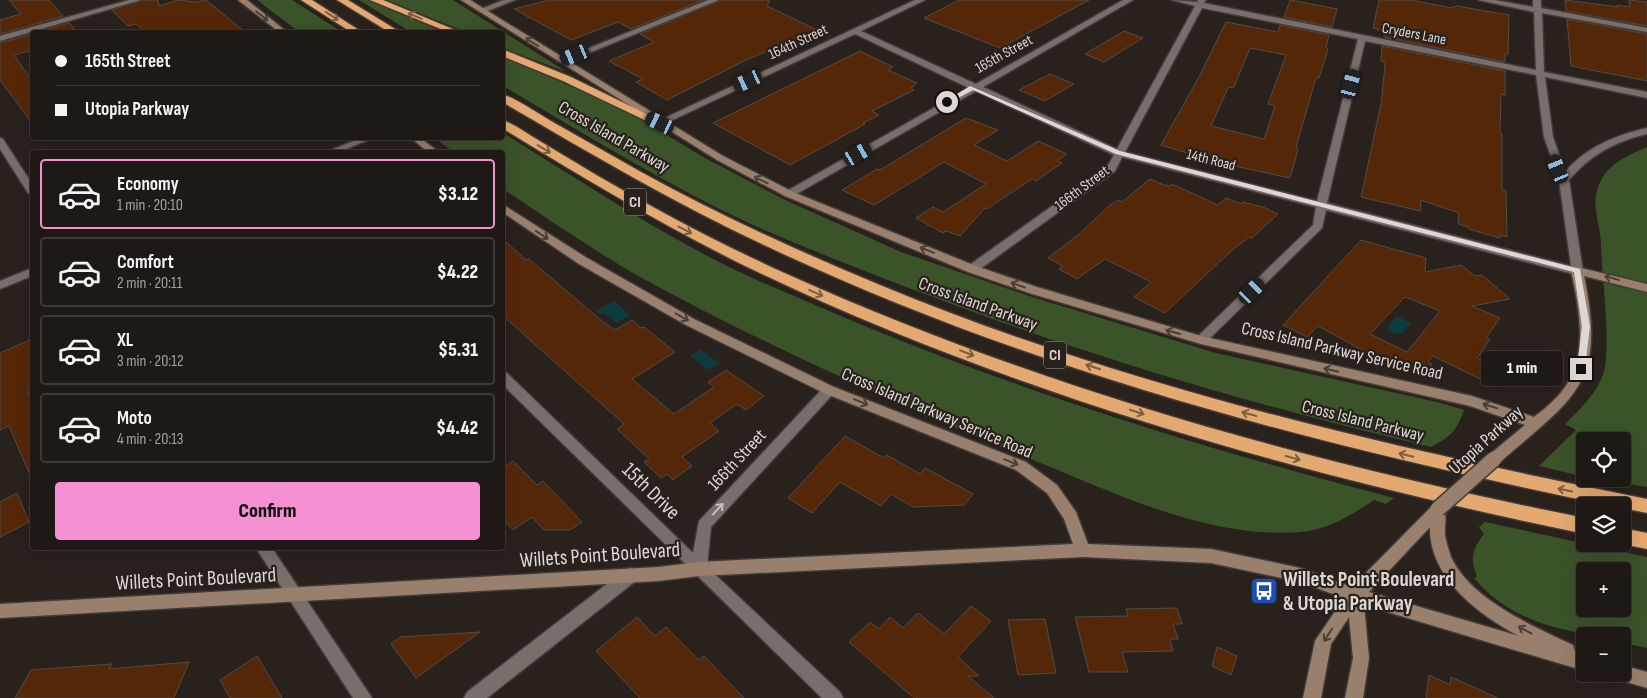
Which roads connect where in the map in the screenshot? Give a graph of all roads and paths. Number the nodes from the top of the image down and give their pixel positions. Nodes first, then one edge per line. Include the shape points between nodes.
1 (137, 0) edge
2 (242, 0) edge
3 (306, 0) edge
4 (342, 0) edge
5 (375, 0) edge
6 (464, 0) edge
7 (511, 0) edge
8 (715, 0) edge
9 (921, 0) edge
10 (1129, 0) edge
11 (1176, 0) edge
12 (1482, 0) edge
13 (1537, 0) edge
14 (1201, 2) edge
15 (482, 10) junction
16 (1538, 10) junction
17 (30, 30) edge
18 (32, 30) edge
19 (280, 30) edge
20 (354, 30) edge
21 (391, 30) edge
22 (449, 30) edge
23 (1647, 30) edge
24 (854, 31) junction
25 (1362, 38) junction
26 (0, 39) edge
27 (505, 53) edge
28 (561, 61) junction
29 (1542, 74) junction
30 (972, 88) junction
31 (1647, 95) edge
32 (505, 99) edge
33 (660, 123) junction
34 (505, 126) edge
35 (1647, 131) edge
36 (363, 140) edge
37 (418, 140) edge
38 (0, 141) edge
39 (336, 150) edge
40 (431, 150) edge
41 (1118, 152) junction
42 (1564, 180) junction
43 (30, 188) edge
44 (789, 194) junction
45 (1320, 203) junction
46 (505, 209) edge
47 (972, 268) junction
48 (1578, 271) junction
49 (30, 273) edge
50 (0, 285) edge
51 (1647, 288) edge
52 (1201, 340) junction
53 (505, 379) edge
54 (830, 390) junction
55 (1535, 423) junction
56 (1647, 506) edge
57 (1438, 509) junction
58 (1576, 525) edge
59 (1631, 536) edge
60 (1647, 539) edge
61 (265, 550) edge
62 (1083, 550) junction
63 (699, 570) junction
64 (630, 575) junction
65 (294, 594) junction
66 (1355, 594) junction
67 (0, 611) edge
68 (1576, 656) edge
69 (1576, 658) edge
70 (1631, 676) edge
71 (1647, 680) edge
72 (363, 698) edge
73 (473, 698) edge
74 (834, 698) edge
75 (1312, 698) edge
76 (1354, 698) edge

1 - 18 street
2 -> 19 street
3 -> 20 highway
4 - 21 highway
22 -> 5 highway
6 - 15 street, Cross Island Parkway Service Road
7 - 15 street
8 - 28 street
9 - 24 street, 164th Street
10 - 30 street, 165th Street
11 - 14 street, Cryders Lane
12 - 16 street
13 - 16 street, Utopia Parkway
14 - 25 street, Cryders Lane
14 - 41 street, 166th Street
28 -> 15 street, Cross Island Parkway Service Road
16 - 23 street
16 - 29 street, Utopia Parkway
17 - 26 street
24 - 30 street, 14th Road
24 - 33 street, 164th Street
25 - 29 street, Cryders Lane
25 - 45 street
27 - 33 highway via 567,78
28 - 33 street, Cross Island Parkway Service Road
29 - 31 street, Cryders Lane
29 - 42 street, Utopia Parkway via 1547,137
30 - 41 street, 14th Road
30 - 44 street, 165th Street
56 -> 32 highway, Cross Island Parkway / CI via 1466,469 1294,426 1136,381 983,330 830,270 723,221
44 -> 33 street, Cross Island Parkway Service Road
34 -> 58 highway, CI via 709,242 914,333 1084,395 1208,434 1354,474
35 - 42 street via 1623,137 1596,150
36 - 39 street
37 - 40 street
38 - 43 street
41 - 45 street, 14th Road
41 - 47 street, 166th Street via 1110,169
42 - 48 street, Utopia Parkway
47 -> 44 street, Cross Island Parkway Service Road
45 - 48 street, 14th Road
45 - 52 street via 1318,226
46 -> 54 street, Cross Island Parkway Service Road via 583,262 690,322
52 -> 47 street, Cross Island Parkway Service Road via 1033,290
51 -> 48 street
48 - 55 street, Utopia Parkway via 1586,326 1581,369 1568,393
49 - 50 street
55 -> 52 street, Cross Island Parkway Service Road via 1472,401
53 - 63 street, 15th Drive
54 -> 62 street, Cross Island Parkway Service Road via 1021,466 1052,489 1071,516
63 -> 54 street, 166th Street via 704,525
55 - 57 street, Utopia Parkway, bridge
57 - 66 street, Utopia Parkway
68 -> 57 street via 1504,618 1482,604 1462,585 1440,547 1436,525
59 - 60 highway
61 - 65 street
62 - 63 street, Willets Point Boulevard
62 - 66 street via 1211,556 1300,575
63 - 64 street, Willets Point Boulevard
63 - 74 street, 15th Drive
64 - 65 street, Willets Point Boulevard
64 - 73 street
65 - 67 street, Willets Point Boulevard
65 - 72 street
66 - 69 street
66 -> 75 street, Utopia Parkway via 1323,641
66 - 76 street via 1361,658
70 - 71 street

